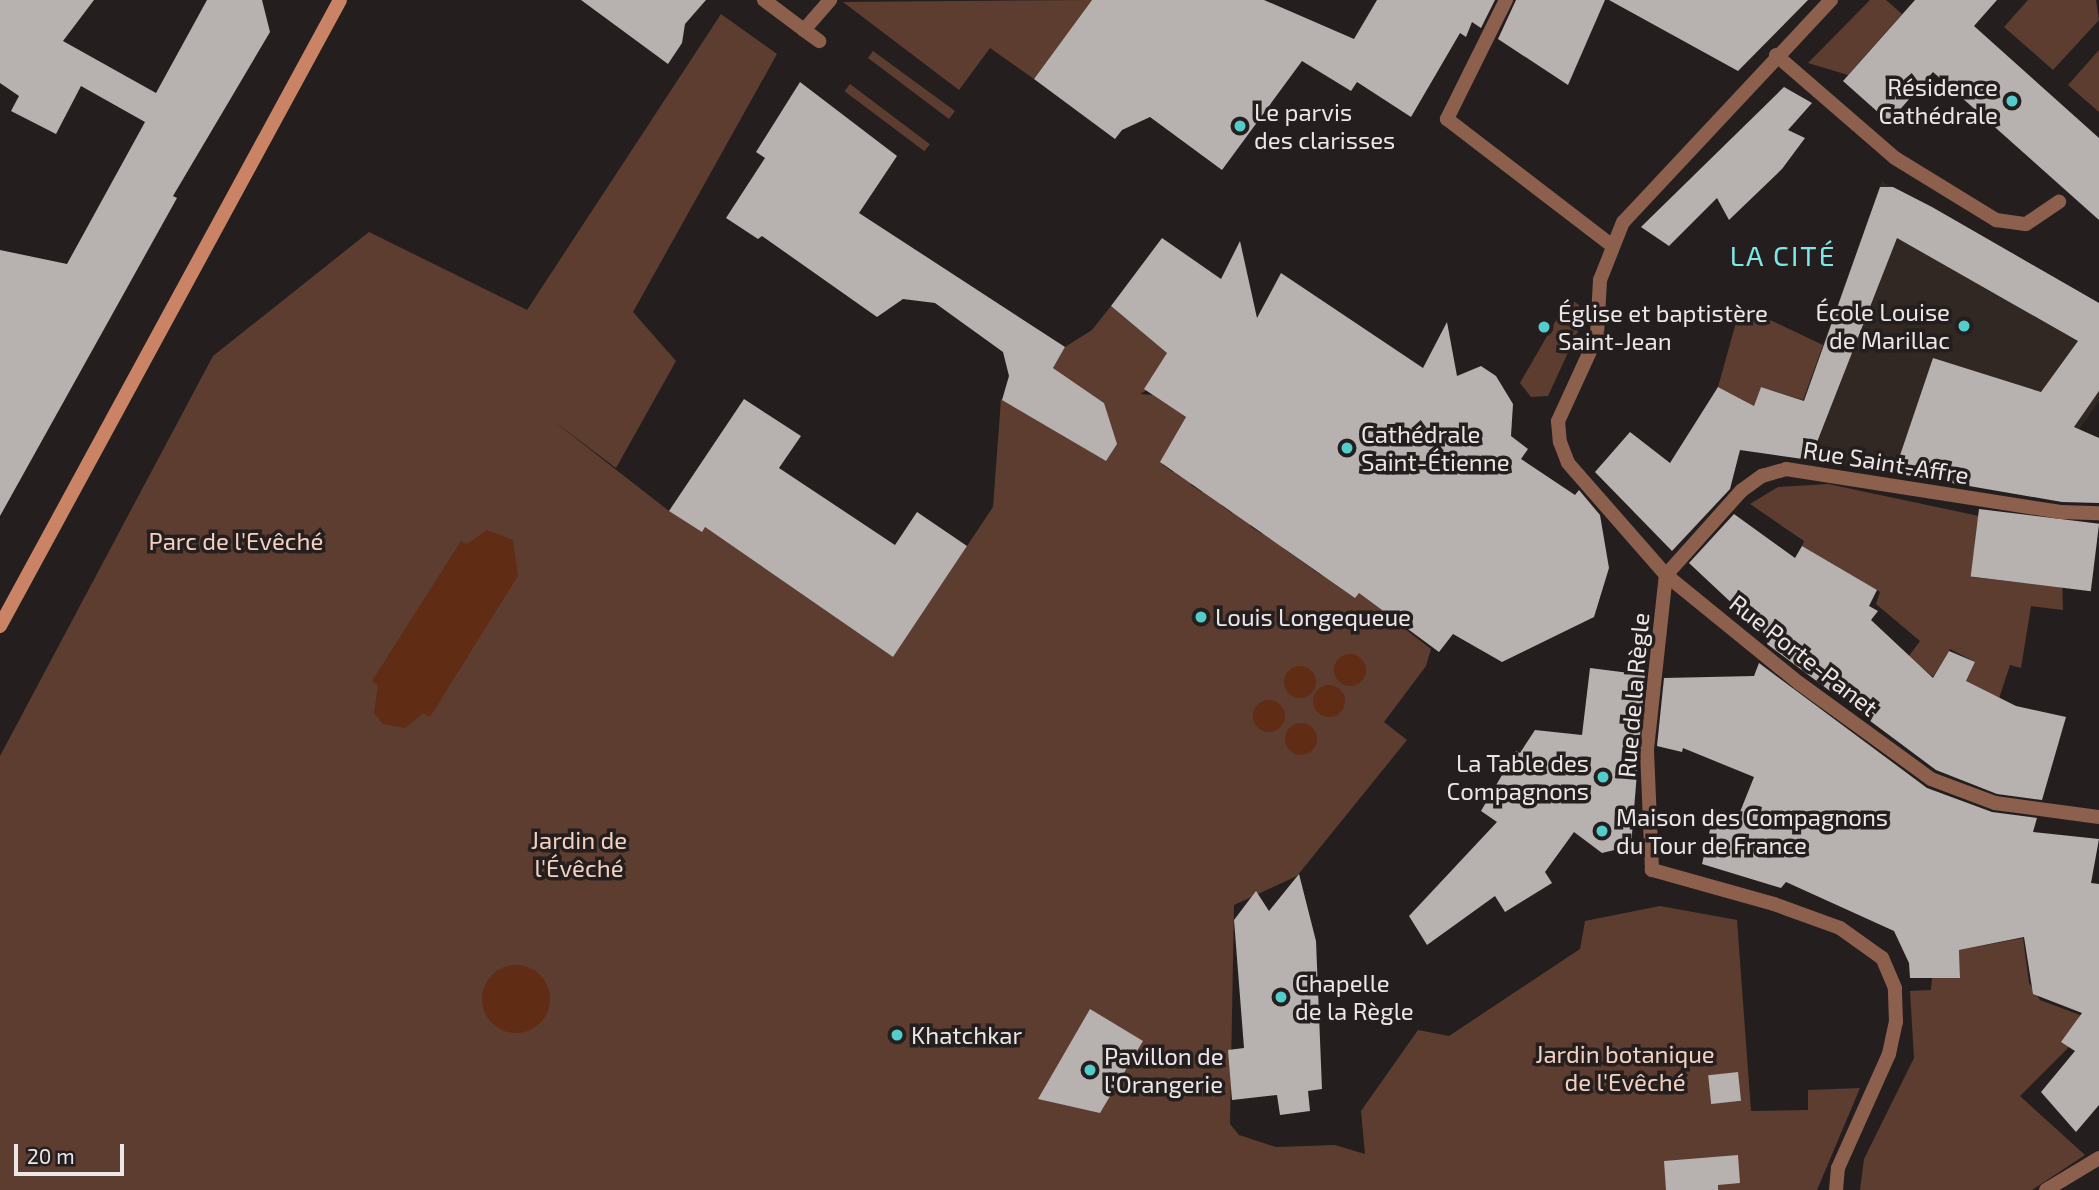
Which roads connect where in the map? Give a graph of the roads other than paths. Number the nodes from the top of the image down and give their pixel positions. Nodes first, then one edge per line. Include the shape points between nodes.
1 (340, 0) edge
2 (764, 0) edge
3 (830, 0) edge
4 (1506, 0) edge
5 (1831, 0) edge
6 (804, 30) junction
7 (819, 41) dead end
8 (1776, 55) junction
9 (2059, 202) dead end
10 (1611, 244) junction
11 (2099, 513) edge
12 (1666, 575) junction
13 (0, 626) edge
14 (2099, 817) edge
15 (2099, 1158) edge
16 (1836, 1190) edge
17 (2046, 1190) edge

1 - 13 main road
2 - 6 street
3 - 6 street
4 - 10 street via 1447,119
5 - 8 street
6 - 7 street
8 - 9 street via 1895,158 1996,220 2026,224
8 - 10 street via 1636,204
10 - 12 street, Rue Porte-Panet via 1600,280 1597,336 1558,421 1568,463
11 - 12 street, Rue Saint-Affre via 2061,512 1786,469 1762,476 1741,491
12 - 14 street, Rue Porte-Panet via 1799,683 1931,779 1995,803
12 - 16 street, Rue de la Règle via 1647,749 1652,870 1774,904 1840,929 1882,958 1895,988 1896,1022 1889,1054 1838,1168
15 - 17 street

